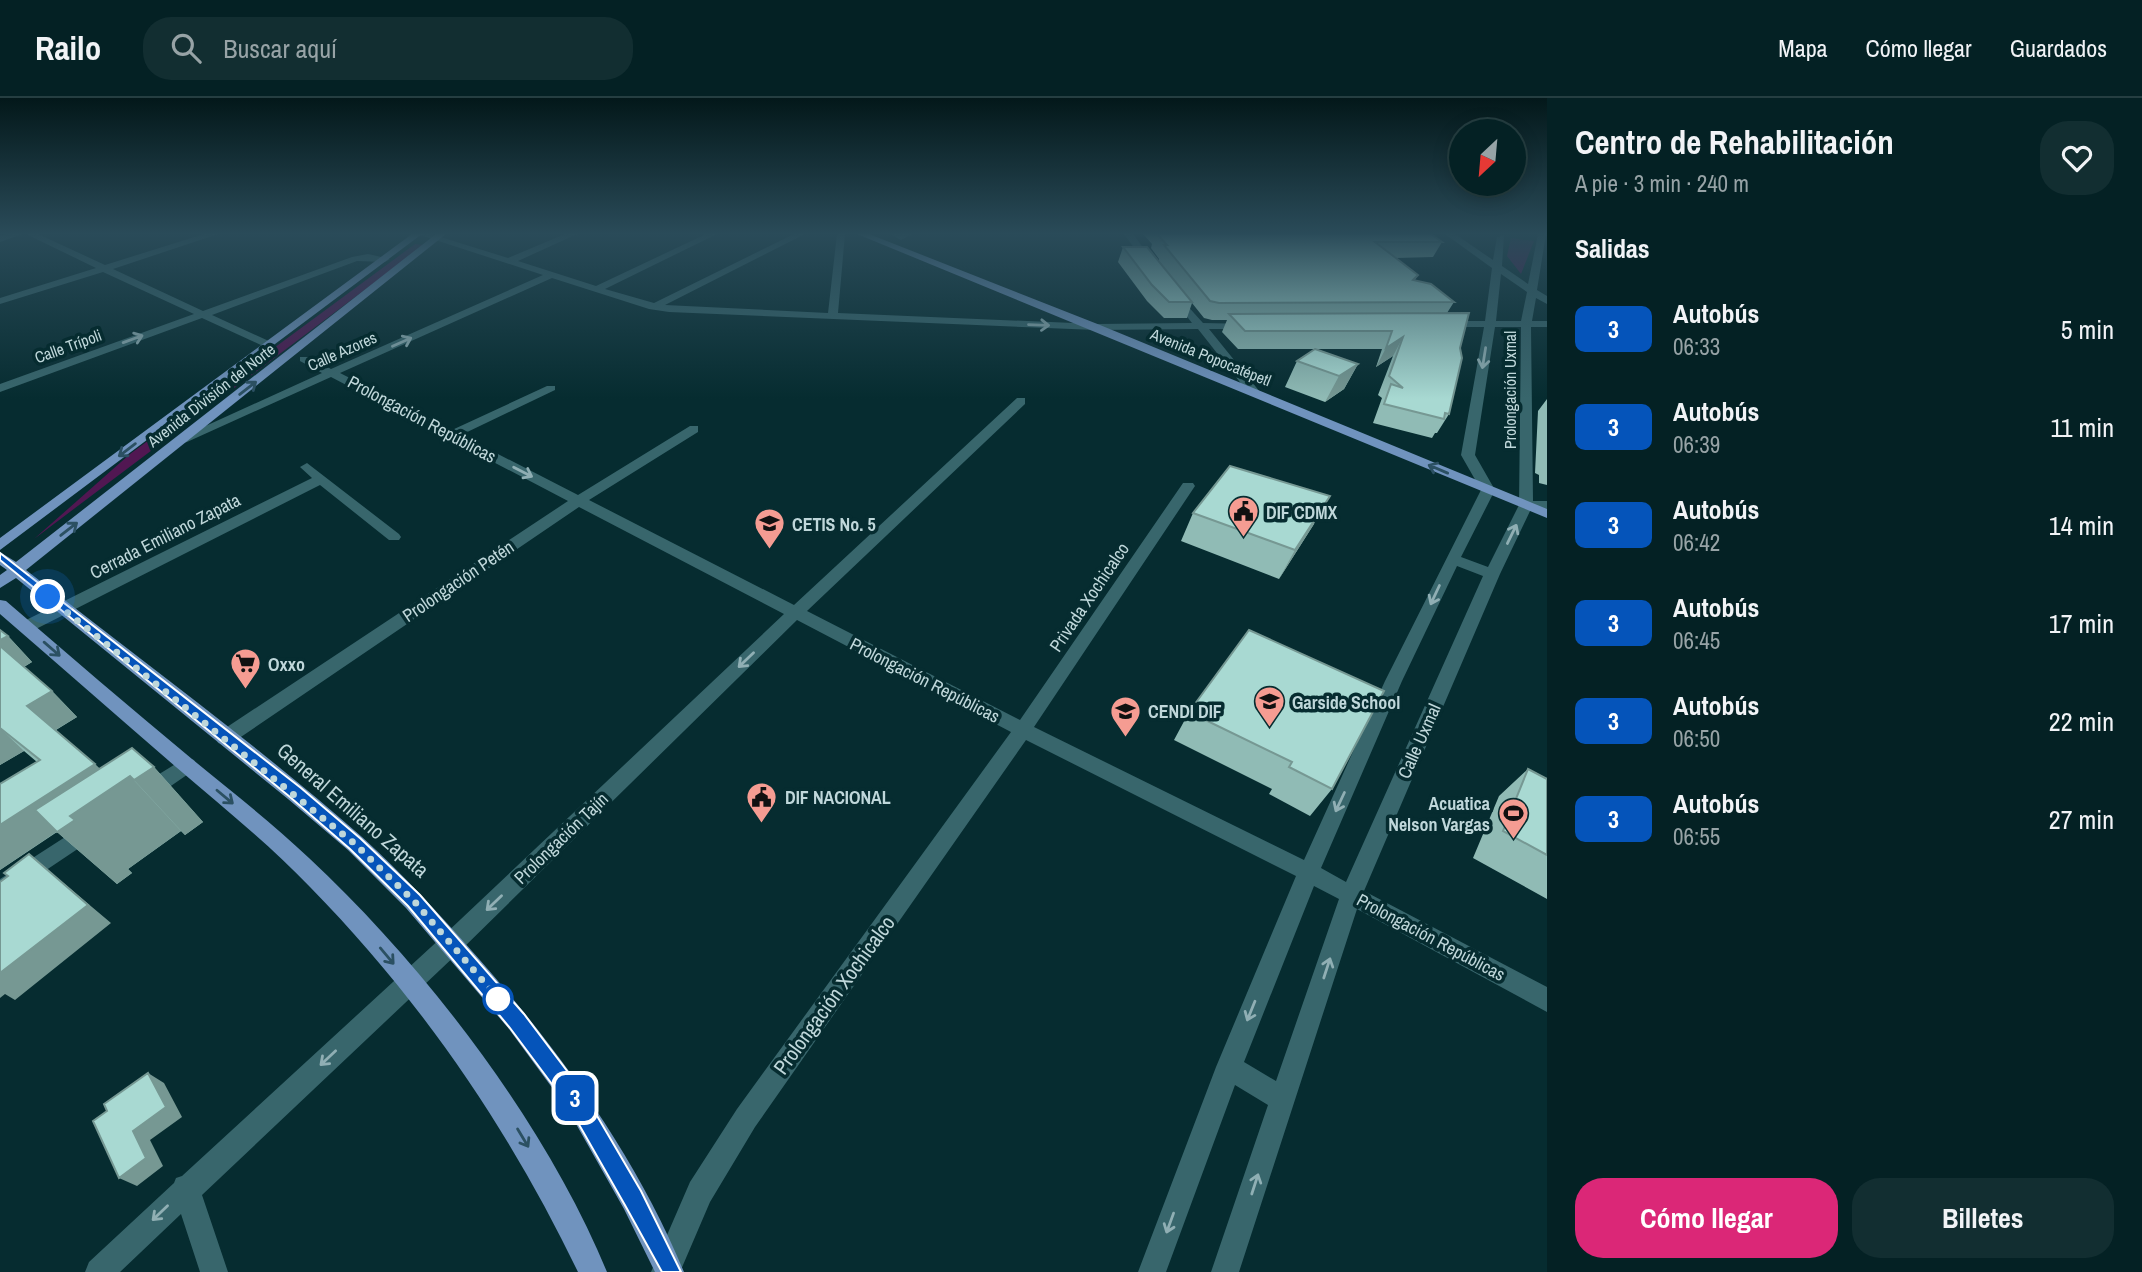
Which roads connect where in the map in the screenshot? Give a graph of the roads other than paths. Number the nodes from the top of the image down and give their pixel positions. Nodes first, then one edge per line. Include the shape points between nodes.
1 (39, 289) edge
2 (148, 289) edge
3 (272, 289) edge
4 (343, 289) edge
5 (373, 289) edge
6 (520, 289) edge
7 (597, 289) edge
8 (690, 289) edge
9 (836, 289) edge
10 (1001, 289) edge
11 (1170, 289) edge
12 (1494, 289) edge
13 (1530, 289) joint
14 (0, 301) edge
15 (1547, 301) edge
16 (653, 307) junction
17 (201, 314) junction
18 (833, 316) junction
19 (1435, 324) edge
20 (1490, 324) junction
21 (1526, 324) junction
22 (1547, 324) edge
23 (1255, 326) edge
24 (1096, 327) junction
25 (1200, 327) junction
26 (267, 344) junction
27 (304, 359) dead end
28 (332, 373) junction
29 (551, 387) dead end
30 (0, 388) edge
31 (1254, 392) junction
32 (1021, 401) dead end
33 (694, 429) dead end
34 (452, 435) junction
35 (183, 439) junction
36 (307, 467) dead end
37 (321, 479) junction
38 (1188, 486) dead end
39 (1488, 490) junction
40 (578, 501) junction
41 (1536, 505) edge
42 (1547, 514) edge
43 (394, 537) dead end
44 (0, 545) edge
45 (0, 557) edge
46 (1452, 559) junction
47 (16, 571) junction
48 (1492, 574) junction
49 (0, 583) edge
50 (0, 605) edge
51 (63, 608) junction
52 (795, 613) junction
53 (26, 627) junction
54 (1023, 730) junction
55 (225, 738) junction
56 (187, 765) junction
57 (132, 802) edge
58 (110, 817) edge
59 (1308, 872) junction
60 (0, 891) edge
61 (1351, 895) junction
62 (451, 944) junction
63 (410, 983) junction
64 (1547, 1000) edge
65 (1228, 1067) junction
66 (1283, 1101) junction
67 (186, 1188) junction
68 (667, 1270) edge
69 (99, 1272) edge
70 (214, 1272) edge
71 (593, 1272) edge
72 (1152, 1272) edge
73 (1225, 1272) edge

1 - 14 street
2 - 17 street
3 - 17 street, Calle Trípoli
4 - 26 main road, Avenida División del Norte
35 -> 5 main road, Avenida División del Norte
28 -> 6 street, Calle Azores
7 - 16 street
8 - 16 street
9 - 18 street
10 - 24 main road, Avenida Popocatépetl
11 - 25 street
12 - 20 street, Prolongación Uxmal
13 - 15 street
13 - 21 street, Prolongación Uxmal
16 - 18 street
17 - 26 street
30 -> 17 street, Calle Trípoli
18 -> 24 street
19 - 20 street
20 - 21 street
20 -> 39 street, Prolongación Uxmal via 1468,455
21 - 22 street
21 - 41 street, Prolongación Uxmal
23 - 25 street
24 - 25 street
24 - 31 main road, Avenida Popocatépetl
25 - 31 street
26 -> 44 main road, Avenida División del Norte
27 - 28 street, Prolongación Repúblicas
28 - 34 street, Prolongación Repúblicas
28 - 35 street, Calle Azores
29 - 34 street
39 -> 31 main road, Avenida Popocatépetl
32 - 52 street, Prolongación Tajín
33 - 40 street, Prolongación Petén
34 -> 40 street, Prolongación Repúblicas
47 -> 35 main road, Avenida División del Norte
36 - 37 street
37 - 43 street
37 - 51 street, Cerrada Emiliano Zapata
38 - 54 street, Privada Xochicalco
39 - 41 main road, Avenida Popocatépetl
39 - 46 street
40 - 52 street, Prolongación Repúblicas
40 - 55 street, Prolongación Petén
41 - 42 main road, Avenida Popocatépetl
48 -> 41 street, Calle Uxmal
45 - 47 main road, General Emiliano Zapata
46 - 48 street
46 -> 59 street
47 - 49 main road, Avenida División del Norte
47 - 51 main road, General Emiliano Zapata
48 - 61 street, Calle Uxmal
50 - 53 main road
51 - 53 street, Cerrada Emiliano Zapata
51 - 55 main road, General Emiliano Zapata
52 - 54 street, Prolongación Repúblicas
52 -> 62 street, Prolongación Tajín
53 -> 56 main road
54 - 59 street, Prolongación Repúblicas
54 - 68 street, Prolongación Xochicalco via 746,1118 699,1192
55 - 62 main road, General Emiliano Zapata via 355,844
56 - 57 street
56 -> 63 main road via 315,877
58 - 60 street
59 - 61 street, Prolongación Repúblicas
59 -> 65 street
61 - 64 street, Prolongación Repúblicas
66 -> 61 street, Calle Uxmal
62 - 63 street, Prolongación Tajín
62 - 68 main road, General Emiliano Zapata via 576,1100 634,1199
63 -> 67 street, Prolongación Tajín
63 -> 71 main road via 517,1128
65 - 66 street
65 -> 72 street
73 -> 66 street, Calle Uxmal
67 -> 69 street, Prolongación Tajín
67 - 70 street

